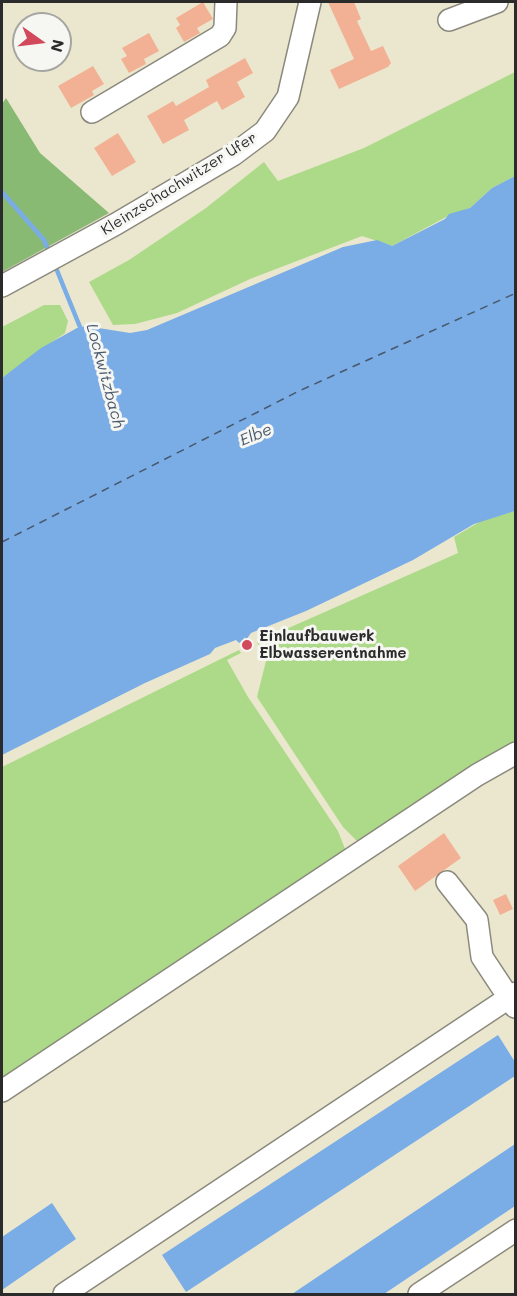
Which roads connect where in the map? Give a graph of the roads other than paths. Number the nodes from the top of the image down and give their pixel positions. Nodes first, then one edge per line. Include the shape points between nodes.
1 (226, 2) edge
2 (310, 2) edge
3 (497, 2) edge
4 (449, 20) dead end
5 (92, 112) dead end
6 (2, 286) edge
7 (516, 753) edge
8 (447, 882) dead end
9 (513, 1000) edge
10 (2, 1091) edge
11 (516, 1230) edge
12 (64, 1294) edge
13 (419, 1294) edge

1 - 5 street via 225,28 220,36
2 - 6 street, Kleinzschachwitzer Ufer via 288,97 265,131 233,155
3 - 4 street
7 - 10 street via 477,775
8 - 9 street via 477,920 482,957
9 - 12 street
11 - 13 street

